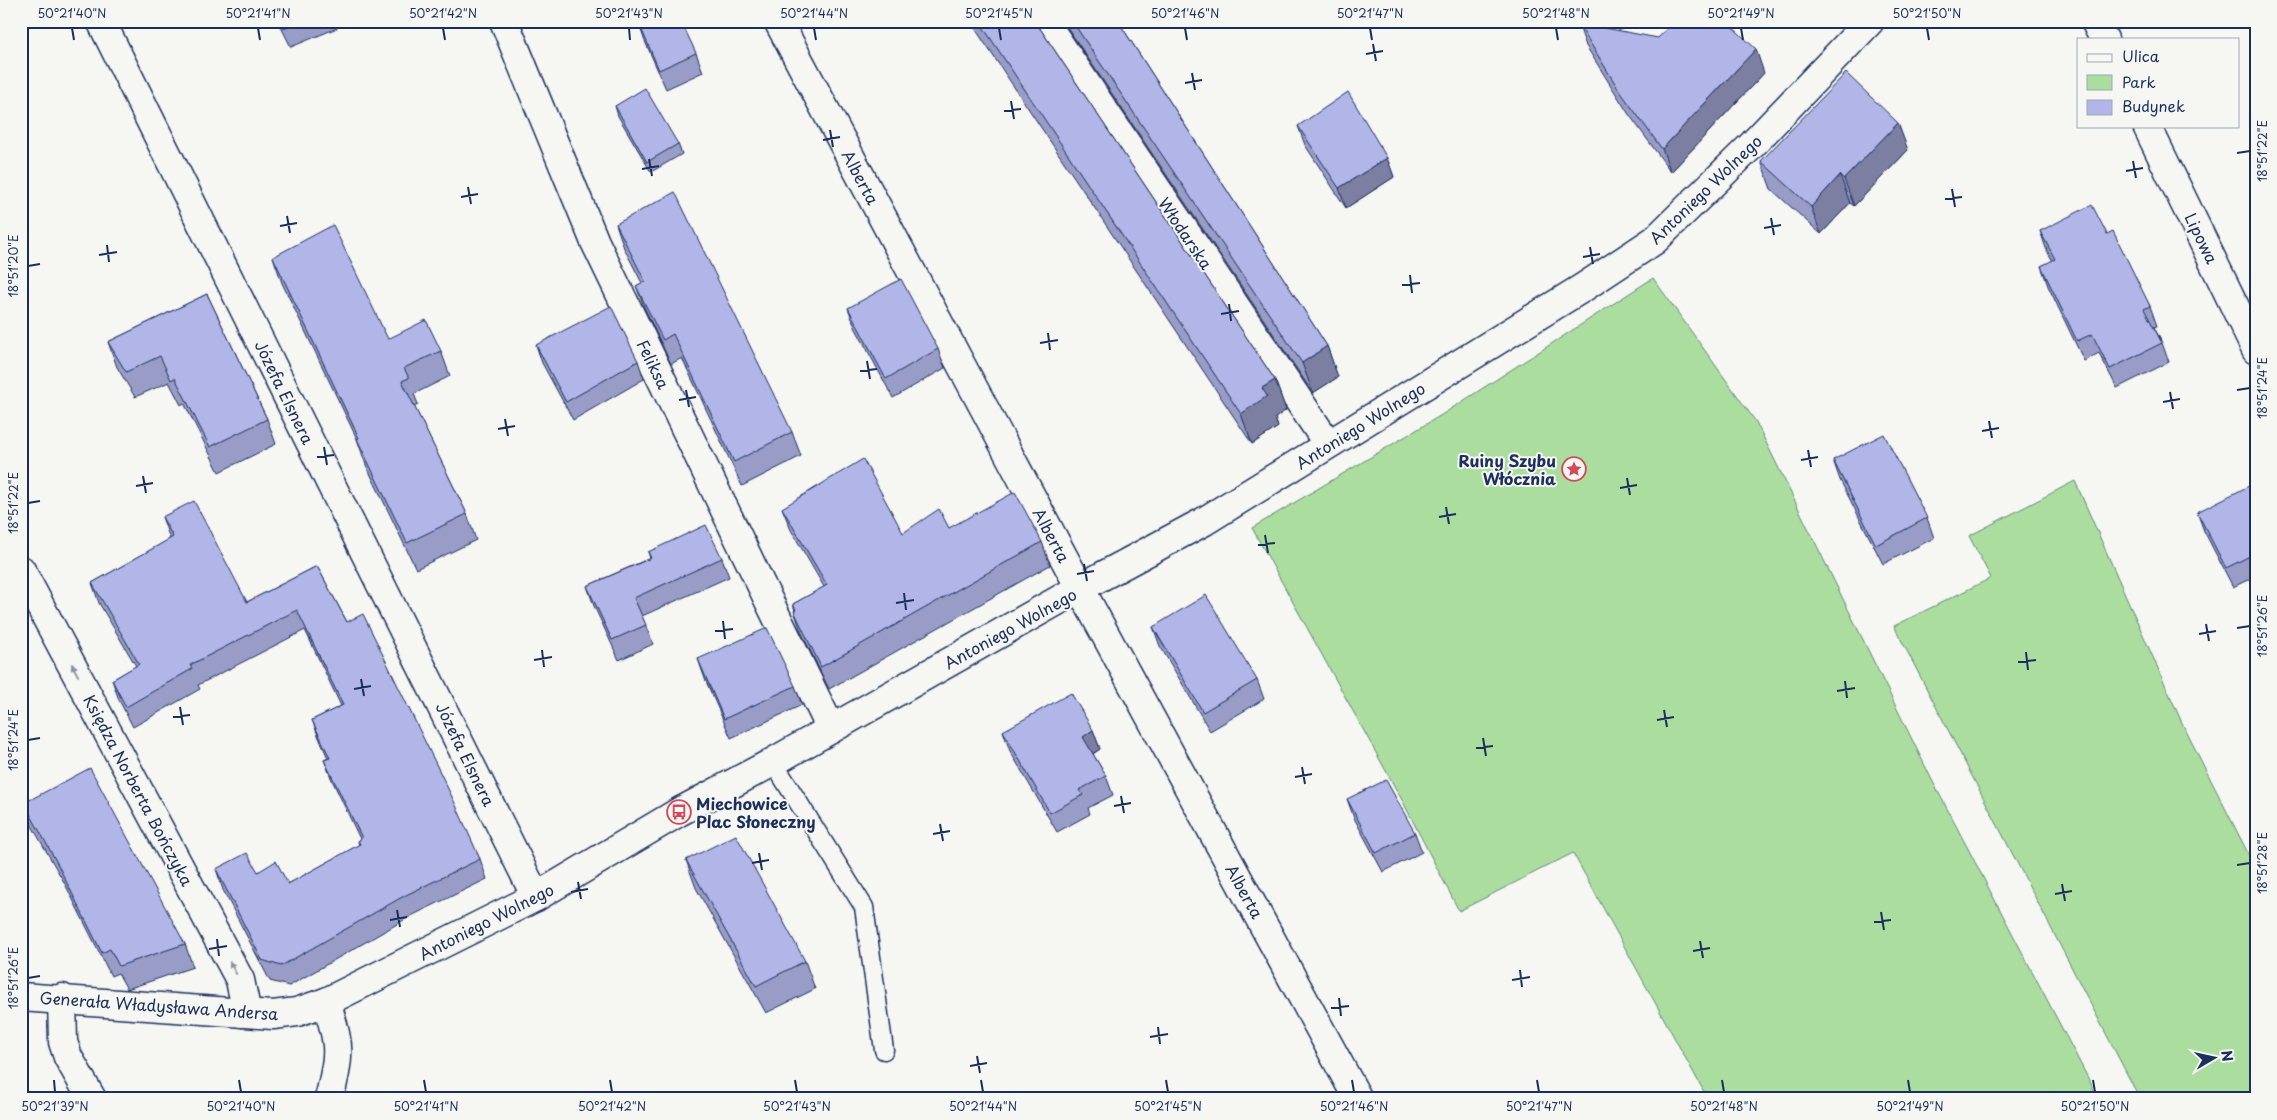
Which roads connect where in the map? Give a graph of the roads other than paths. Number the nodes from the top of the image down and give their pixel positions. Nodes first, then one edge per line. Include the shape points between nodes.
1 (101, 21) edge
2 (504, 21) edge
3 (778, 21) edge
4 (1044, 21) edge
5 (1870, 21) edge
6 (2095, 21) edge
7 (2104, 38) edge
8 (2148, 128) edge
9 (2256, 350) edge
10 (1328, 444) junction
11 (21, 570) edge
12 (1080, 588) junction
13 (831, 729) junction
14 (773, 762) junction
15 (536, 896) junction
16 (21, 997) edge
17 (62, 998) junction
18 (326, 1002) junction
19 (242, 1013) junction
20 (884, 1050) dead end
21 (92, 1099) edge
22 (329, 1099) edge
23 (1358, 1099) edge

1 - 15 street, Józefa Elsnera
2 - 13 street, Feliksa via 595,242
3 - 12 street, Alberta
4 - 10 street, Włodarska
5 - 10 street, Antoniego Wolnego via 1752,145 1655,240
6 - 7 street
8 - 9 street, Lipowa
10 - 12 street, Antoniego Wolnego via 1203,522
19 -> 11 street, Księdza Norberta Bończyka via 246,1009 240,980
12 - 13 street, Antoniego Wolnego
12 - 23 street, Alberta
13 - 14 street, Antoniego Wolnego
14 - 15 street, Antoniego Wolnego via 679,812
14 - 20 lane via 864,907
15 - 18 street, Antoniego Wolnego
16 - 17 street, Generała Władysława Andersa
17 - 19 street, Generała Władysława Andersa
17 - 21 street via 63,1042
18 - 19 street, Generała Władysława Andersa via 297,1012 273,1015
18 - 22 street via 338,1044 338,1063

